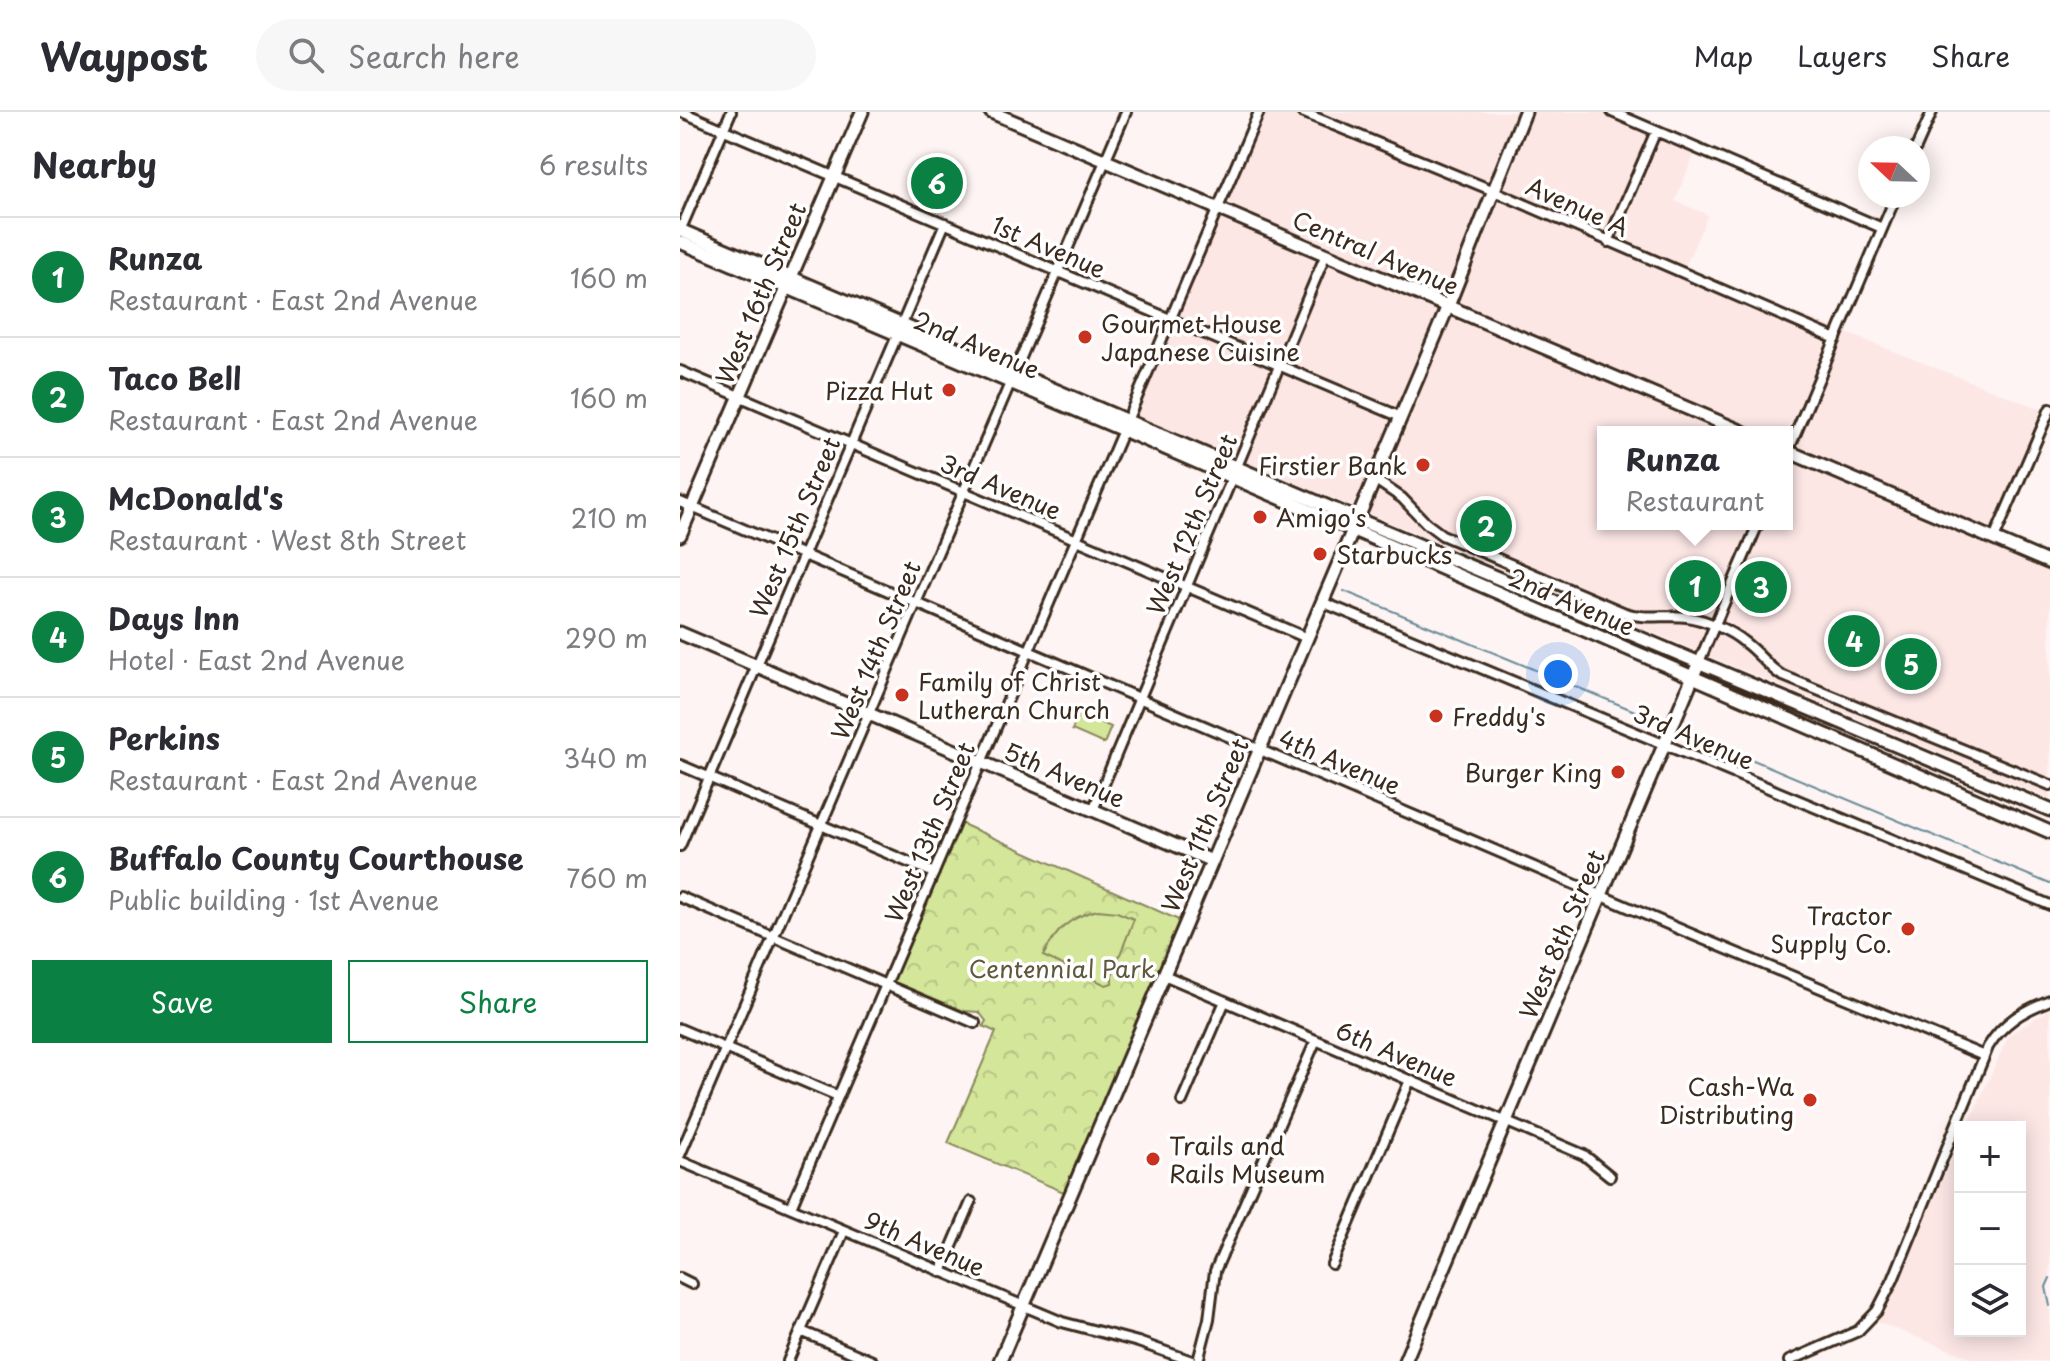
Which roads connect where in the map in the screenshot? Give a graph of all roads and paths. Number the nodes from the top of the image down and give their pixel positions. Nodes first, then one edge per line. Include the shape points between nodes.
1 (682, 112) edge
2 (731, 112) edge
3 (862, 112) edge
4 (1126, 112) edge
5 (1259, 112) edge
6 (1302, 112) edge
7 (1525, 112) edge
8 (1612, 112) edge
9 (1919, 112) edge
10 (994, 113) edge
11 (1931, 114) edge
12 (723, 129) junction
13 (1656, 131) junction
14 (1921, 136) edge
15 (1106, 160) junction
16 (834, 176) junction
17 (1494, 191) junction
18 (1218, 208) junction
19 (1891, 208) edge
20 (945, 223) junction
21 (1882, 228) junction
22 (680, 230) edge
23 (680, 242) edge
24 (1608, 242) junction
25 (1326, 254) junction
26 (1058, 272) junction
27 (789, 282) junction
28 (1448, 306) junction
29 (1170, 319) junction
30 (900, 329) junction
31 (1836, 339) junction
32 (1279, 365) junction
33 (680, 371) edge
34 (1013, 378) junction
35 (740, 396) junction
36 (2050, 409) edge
37 (1401, 417) junction
38 (1125, 426) junction
39 (1729, 426) edge
40 (1793, 438) edge
41 (851, 444) junction
42 (1793, 455) edge
43 (1234, 473) junction
44 (1374, 479) junction
45 (964, 492) junction
46 (680, 502) edge
47 (692, 507) junction
48 (1355, 525) junction
49 (1755, 530) edge
50 (680, 535) edge
51 (1994, 539) junction
52 (1076, 540) junction
53 (804, 554) junction
54 (2050, 563) edge
55 (1186, 587) junction
56 (917, 602) junction
57 (1322, 602) junction
58 (1715, 626) junction
59 (680, 633) edge
60 (1307, 638) junction
61 (1029, 650) junction
62 (1699, 662) junction
63 (757, 666) junction
64 (1693, 677) junction
65 (1140, 698) junction
66 (869, 714) junction
67 (1664, 745) junction
68 (1260, 749) junction
69 (981, 762) junction
70 (680, 765) edge
71 (709, 778) junction
72 (2050, 785) edge
73 (1093, 810) junction
74 (2050, 810) edge
75 (821, 825) junction
76 (2050, 832) edge
77 (680, 846) edge
78 (1212, 861) junction
79 (934, 873) junction
80 (1601, 895) junction
81 (680, 897) edge
82 (2050, 905) edge
83 (773, 938) junction
84 (1164, 975) junction
85 (886, 985) junction
86 (2050, 1000) edge
87 (1225, 1001) junction
88 (975, 1023) dead end
89 (680, 1029) edge
90 (1316, 1040) junction
91 (726, 1048) junction
92 (1984, 1056) junction
93 (1410, 1080) junction
94 (838, 1096) junction
95 (1182, 1101) dead end
96 (1505, 1121) junction
97 (680, 1155) edge
98 (680, 1161) edge
99 (1610, 1176) dead end
100 (971, 1202) dead end
101 (791, 1207) junction
102 (844, 1231) junction
103 (1332, 1264) dead end
104 (941, 1272) junction
105 (680, 1278) edge
106 (692, 1284) dead end
107 (1024, 1306) junction
108 (801, 1331) junction
109 (788, 1361) edge
110 (872, 1361) edge
111 (1000, 1361) edge
112 (1195, 1361) edge
113 (1405, 1361) edge
114 (1789, 1361) edge

1 - 12 street, 1st Avenue
2 - 12 street
3 - 16 main road, West 16th Street
4 - 15 street, West 14th Street
5 - 18 street, West 13th Street
6 - 17 street, Avenue A
7 - 17 main road, West 11th Street
8 - 13 street
9 - 11 street
10 - 15 main road, Central Avenue
11 - 14 street
12 - 16 street, 1st Avenue
12 - 22 street
13 - 21 street
13 - 24 street
15 - 18 main road, Central Avenue
15 - 26 street, West 14th Street
16 - 20 street, 1st Avenue
16 - 27 main road, West 16th Street
17 - 24 street, Avenue A
17 - 28 main road, West 11th Street
18 - 25 main road, Central Avenue
18 - 29 street, West 13th Street
19 - 21 street
20 - 26 street, 1st Avenue
20 - 30 street, West 15th Street
21 - 31 street
22 - 27 main road, 2nd Avenue
23 - 27 main road, 2nd Avenue
24 - 31 street, Avenue A
25 - 28 main road, Central Avenue
25 - 32 street, West 12th Street
26 - 29 street, 1st Avenue
26 - 34 street, West 14th Street
27 - 30 main road, 2nd Avenue
27 - 35 main road, West 16th Street
28 - 37 main road, West 11th Street
28 - 39 main road, Central Avenue
29 - 32 street, 1st Avenue
29 - 38 street, West 13th Street
30 - 34 main road, 2nd Avenue
30 - 41 street, West 15th Street
31 - 40 street
32 - 37 street, 1st Avenue
32 - 43 street, West 12th Street
33 - 35 street, 3rd Avenue
34 - 38 main road, 2nd Avenue
34 - 45 street, West 14th Street
35 - 41 street, 3rd Avenue
35 - 47 main road, West 16th Street
36 - 51 street
37 - 44 main road, West 11th Street
38 - 43 main road, 2nd Avenue
38 - 52 street, West 13th Street
41 - 45 street, 3rd Avenue
41 - 53 street, West 15th Street
42 - 51 main road
43 - 48 main road, 2nd Avenue
43 - 55 street, West 12th Street
44 - 48 main road, West 11th Street
44 - 58 street via 1438,532 1469,546 1625,613 1689,617
45 - 52 street, 3rd Avenue
45 - 56 street, West 14th Street
46 - 47 street, 4th Avenue
47 - 50 main road, West 16th Street
47 - 53 street, 4th Avenue
48 - 57 main road, West 11th Street
48 - 62 main road, 2nd Avenue
48 - 64 main road, 2nd Avenue
49 - 58 street, West 8th Street
51 - 54 main road
52 - 55 street, 3rd Avenue
52 - 61 street, West 13th Street
53 - 56 street, 4th Avenue
53 - 63 street, West 15th Street
55 - 60 street, 3rd Avenue
55 - 65 street, West 12th Street
56 - 61 street, 4th Avenue
56 - 66 street, West 14th Street
57 - 60 main road, West 11th Street
57 - 67 street, 3rd Avenue
58 - 62 street, West 8th Street
58 - 72 street via 1746,642 1781,675
59 - 63 main road, 5th Avenue
60 - 68 main road, West 11th Street
61 - 65 street, 4th Avenue
61 - 69 street, West 13th Street
62 - 64 main road, West 8th Street
62 - 74 main road, 2nd Avenue
63 - 66 main road, 5th Avenue
63 - 71 street, West 15th Street
64 - 67 main road, West 8th Street
64 - 76 main road, 2nd Avenue
65 - 68 street, 4th Avenue
65 - 73 street, West 12th Street
66 - 69 main road, 5th Avenue
66 - 75 street, West 14th Street
67 - 80 main road, West 8th Street
67 - 82 street, 3rd Avenue
68 - 78 main road, West 11th Street
68 - 80 street, 4th Avenue
69 - 73 main road, 5th Avenue
69 - 79 street, West 13th Street
70 - 71 street
71 - 75 street
71 - 77 street, West 15th Street
73 - 78 main road, 5th Avenue
75 - 79 street
75 - 83 street, West 14th Street
78 - 84 main road, West 11th Street
79 - 85 street, West 13th Street
80 - 92 street, 4th Avenue
80 - 96 main road, West 8th Street
81 - 83 street
83 - 85 street
83 - 91 street, West 14th Street
84 - 87 street, 6th Avenue
84 - 107 main road, West 11th Street
85 - 88 street
85 - 94 street, West 13th Street
86 - 92 street via 2008,1021
87 - 90 street, 6th Avenue
87 - 95 street
89 - 91 street
90 - 93 street, 6th Avenue
90 - 112 street via 1215,1271 1209,1319
91 - 94 street
91 - 97 street, West 14th Street
92 - 114 street via 1877,1311 1858,1331
93 - 96 street, 6th Avenue
93 - 103 street
94 - 101 street, West 13th Street
96 - 99 street, 6th Avenue via 1584,1155
96 - 113 main road, West 8th Street
98 - 101 street, 9th Avenue
100 - 104 street
101 - 102 street, 9th Avenue
102 - 104 street, 9th Avenue
102 - 108 street
104 - 107 street, 9th Avenue
105 - 106 street
107 - 111 main road, West 11th Street
107 - 112 street, 9th Avenue via 1079,1328
108 - 109 street
108 - 110 street

